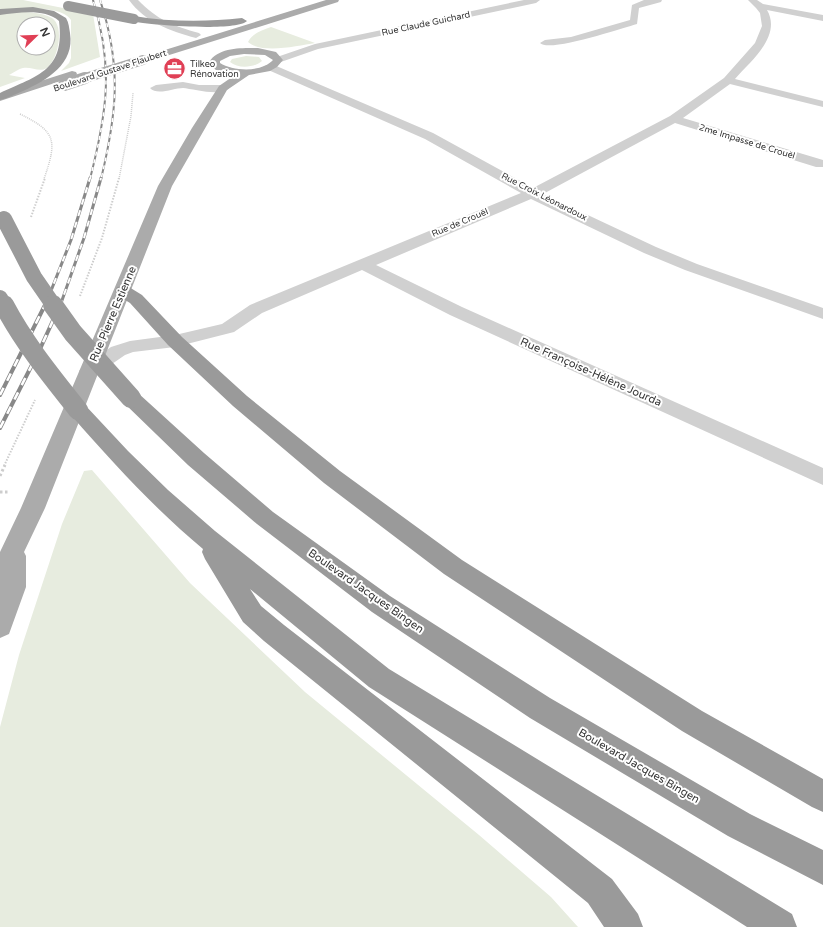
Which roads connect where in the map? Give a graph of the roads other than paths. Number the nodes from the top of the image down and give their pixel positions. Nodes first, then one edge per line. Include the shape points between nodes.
1 (133, 0) edge
2 (144, 0) edge
3 (311, 0) edge
4 (335, 0) edge
5 (536, 0) edge
6 (658, 0) edge
7 (756, 3) edge
8 (65, 5) dead end
9 (0, 12) edge
10 (823, 18) edge
11 (165, 25) junction
12 (188, 25) junction
13 (245, 25) junction
14 (196, 35) junction
15 (208, 36) junction
16 (220, 36) junction
17 (173, 38) dead end
18 (545, 43) dead end
19 (315, 47) junction
20 (240, 49) junction
21 (266, 52) junction
22 (144, 55) junction
23 (224, 55) junction
24 (187, 58) dead end
25 (202, 60) dead end
26 (274, 63) junction
27 (246, 72) junction
28 (221, 75) junction
29 (728, 80) junction
30 (156, 88) dead end
31 (0, 102) edge
32 (823, 104) edge
33 (674, 119) junction
34 (821, 164) dead end
35 (532, 193) junction
36 (2, 215) edge
37 (362, 264) junction
38 (123, 291) junction
39 (0, 298) edge
40 (823, 314) edge
41 (175, 341) junction
42 (89, 371) junction
43 (823, 477) edge
44 (206, 538) junction
45 (7, 554) edge
46 (0, 578) edge
47 (0, 626) edge
48 (823, 796) edge
49 (823, 868) edge
50 (625, 927) edge
51 (779, 927) edge

1 - 11 street via 143,11
2 - 12 street via 160,14
3 - 13 main road
4 - 13 main road
5 - 19 street, Rue Claude Guichard
6 - 18 street via 635,7 634,22 572,40
7 - 10 street
7 - 29 street, Rue de Crouël via 764,14 767,26 760,44
8 - 11 highway, bridge
9 - 31 highway via 31,10 55,14 63,20 65,40 65,53 58,64 44,76
11 - 12 highway
11 - 14 street
11 - 17 street
12 - 13 highway
12 - 15 main road
13 - 15 main road
13 - 16 main road, Boulevard Gustave Flaubert
13 - 20 main road
14 - 15 main road, Boulevard Gustave Flaubert
14 - 22 main road, Boulevard Gustave Flaubert
15 - 16 main road, Boulevard Gustave Flaubert
15 - 22 main road, Boulevard Gustave Flaubert
15 - 23 main road
16 - 20 main road
19 - 21 street, Rue Claude Guichard
19 - 26 street, Rue Claude Guichard
20 - 21 main road
20 - 23 main road
21 - 26 main road via 275,55
22 - 24 main road
22 - 31 main road, Boulevard Gustave Flaubert, bridge via 64,85
22 - 31 main road, Boulevard Gustave Flaubert via 72,74
23 - 28 main road via 216,60
25 - 28 main road
26 - 27 main road
26 - 35 street, Rue Croix Léonardoux via 429,136
27 - 28 main road, Rue Pierre Estienne
27 - 28 main road
28 - 30 street via 199,88 182,85
28 - 38 main road, Rue Pierre Estienne via 198,128 165,186
29 - 32 street
29 - 33 street, Rue de Crouël
33 - 34 street, 2me Impasse de Crouël
33 - 35 street, Rue de Crouël
35 - 37 street, Rue de Crouël
35 - 40 street, Rue Croix Léonardoux via 650,250
36 - 49 highway, Boulevard Jacques Bingen, bridge via 34,277 73,333 131,398 196,459 265,518 381,604 540,708 739,825
37 - 41 street, Rue de Crouël via 256,309 228,328
37 - 43 street, Rue Françoise-Hélène Jourda via 456,311
38 - 41 highway via 136,300
38 - 42 main road, Rue Pierre Estienne
39 - 44 highway, bridge via 46,370 78,410 120,456
41 - 42 street, Rue de Crouël via 118,351
41 - 48 highway via 240,400 332,477 453,567 692,720
42 - 45 main road, Rue Pierre Estienne via 33,508
44 - 50 highway via 252,614 600,891
44 - 51 highway via 379,678
45 - 46 main road, Rue Pierre Estienne
45 - 47 main road, Rue Pierre Estienne via 13,587

